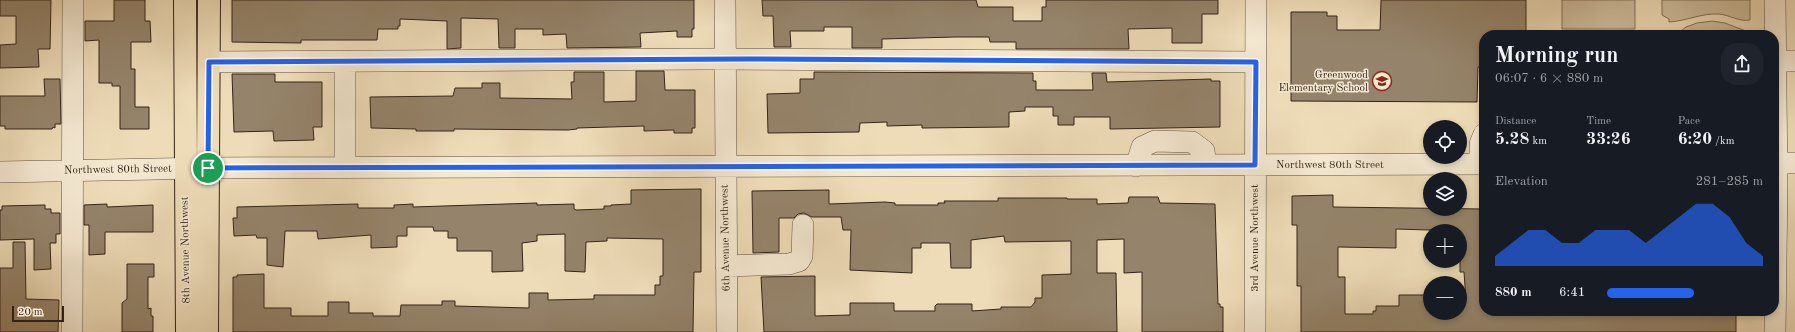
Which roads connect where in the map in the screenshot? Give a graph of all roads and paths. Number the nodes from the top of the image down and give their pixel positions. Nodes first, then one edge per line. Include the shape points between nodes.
1 (73, 0) edge
2 (185, 0) edge
3 (209, 0) edge
4 (725, 0) edge
5 (1256, 0) edge
6 (1775, 0) edge
7 (725, 59) junction
8 (1786, 61) edge
9 (209, 62) junction
10 (346, 62) junction
11 (1256, 62) junction
12 (1782, 163) edge
13 (1479, 164) edge
14 (1255, 165) junction
15 (208, 168) junction
16 (344, 168) junction
17 (725, 168) junction
18 (186, 169) junction
19 (0, 172) edge
20 (72, 172) junction
21 (803, 225) dead end
22 (1779, 235) edge
23 (726, 266) junction
24 (1776, 316) edge
25 (72, 332) edge
26 (187, 332) edge
27 (207, 332) edge
28 (727, 332) edge
29 (1255, 332) edge
30 (1775, 332) edge

1 - 20 street
2 - 18 main road, 8th Avenue Northwest
3 - 9 main road, 8th Avenue Northwest
4 - 7 street, 6th Avenue Northwest
5 - 11 street, 3rd Avenue Northwest
6 - 8 street
7 - 10 street
7 - 11 street
7 - 17 street, 6th Avenue Northwest
8 - 12 street
9 - 10 street
9 - 15 main road, 8th Avenue Northwest
10 - 16 street
11 - 14 street, 3rd Avenue Northwest
12 - 22 street
13 - 14 street, Northwest 80th Street
14 - 17 street, Northwest 80th Street
14 - 29 street, 3rd Avenue Northwest
15 - 16 street, Northwest 80th Street
15 - 18 street, Northwest 80th Street
15 - 27 main road, 8th Avenue Northwest
16 - 17 street, Northwest 80th Street
17 - 23 street, 6th Avenue Northwest
18 - 20 street, Northwest 80th Street
18 - 26 main road, 8th Avenue Northwest
19 - 20 street, Northwest 80th Street
20 - 25 street
21 - 23 street via 802,256 799,261 790,264
23 - 28 street, 6th Avenue Northwest
24 - 30 street

